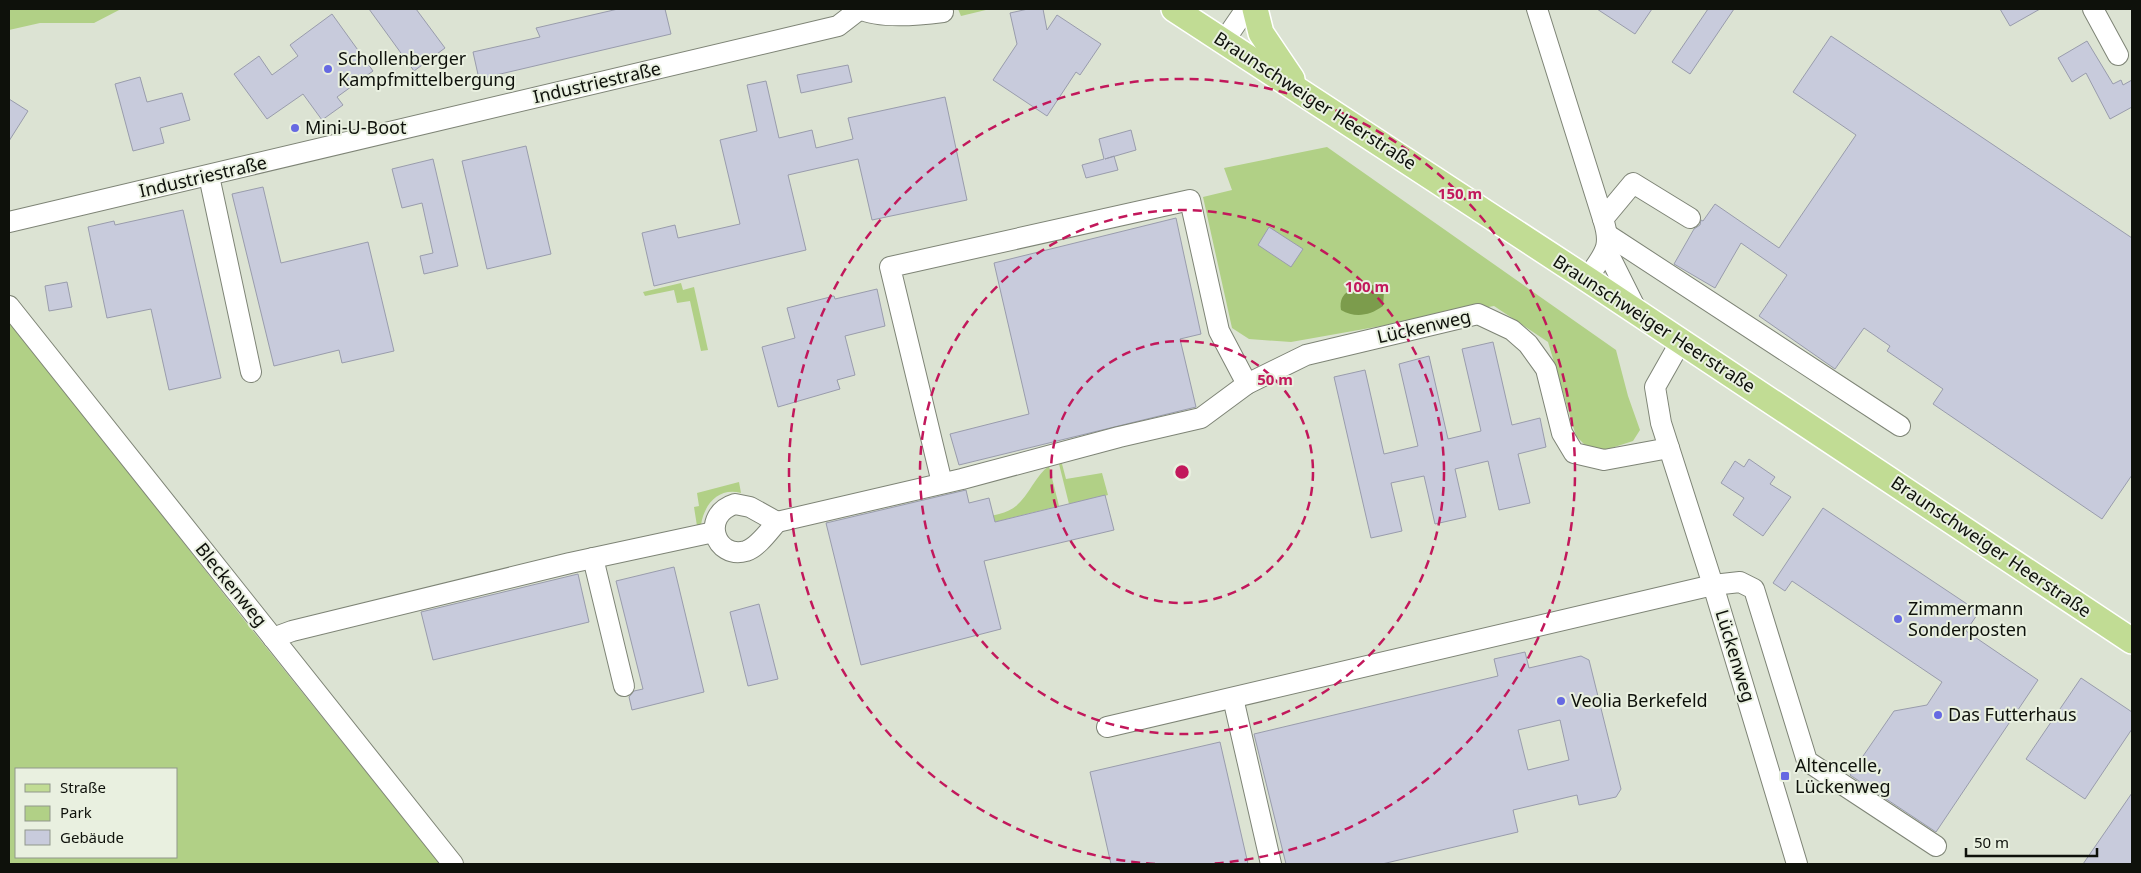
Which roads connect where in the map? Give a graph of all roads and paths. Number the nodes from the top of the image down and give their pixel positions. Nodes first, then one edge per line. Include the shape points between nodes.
1 (860, 9) edge
2 (1174, 9) edge
3 (1246, 9) edge
4 (1255, 9) edge
5 (1537, 9) edge
6 (2093, 9) edge
7 (943, 12) dead end
8 (1224, 41) junction
9 (2118, 55) dead end
10 (1303, 94) junction
11 (209, 176) junction
12 (1690, 218) dead end
13 (9, 222) edge
14 (1606, 234) junction
15 (1587, 279) junction
16 (9, 306) edge
17 (1638, 313) junction
18 (1680, 341) junction
19 (251, 372) dead end
20 (1246, 384) junction
21 (1900, 426) dead end
22 (1669, 448) junction
23 (942, 483) junction
24 (777, 522) junction
25 (714, 532) junction
26 (592, 558) junction
27 (1713, 585) junction
28 (273, 638) junction
29 (2132, 641) edge
30 (624, 686) dead end
31 (1233, 698) junction
32 (1107, 727) dead end
33 (1936, 846) dead end
34 (453, 864) edge
35 (1271, 864) edge
36 (1797, 864) edge

1 - 7 street, Industriestraße via 869,14 914,16
1 - 11 street, Industriestraße via 838,26
2 - 8 main road, Braunschweiger Heerstraße
3 - 8 street
4 - 10 main road via 1261,34
5 - 14 street
6 - 9 street
8 - 10 main road, Braunschweiger Heerstraße
10 - 15 main road, Braunschweiger Heerstraße
11 - 13 street, Industriestraße
11 - 19 street
12 - 14 street via 1633,183
14 - 15 street
14 - 17 street
14 - 21 street
15 - 17 main road, Braunschweiger Heerstraße
16 - 28 street, Bleckenweg
17 - 18 main road, Braunschweiger Heerstraße
18 - 22 street, Lückenweg via 1655,387
18 - 29 main road, Braunschweiger Heerstraße
20 - 22 street, Lückenweg via 1306,355 1478,314 1512,330 1528,344 1546,369 1562,433 1574,453 1604,460
20 - 23 street, Lückenweg via 1201,418
20 - 23 street via 1219,331 1190,200 890,267
22 - 27 street, Lückenweg
23 - 24 street, Lückenweg
24 - 25 street via 746,551 722,546
24 - 25 street via 750,507 735,504 722,511 714,524
25 - 26 street
26 - 28 street
26 - 30 street
27 - 31 street
27 - 33 street via 1740,582 1754,589 1807,761
27 - 36 street, Lückenweg
28 - 34 street, Bleckenweg
31 - 32 street
31 - 35 street

